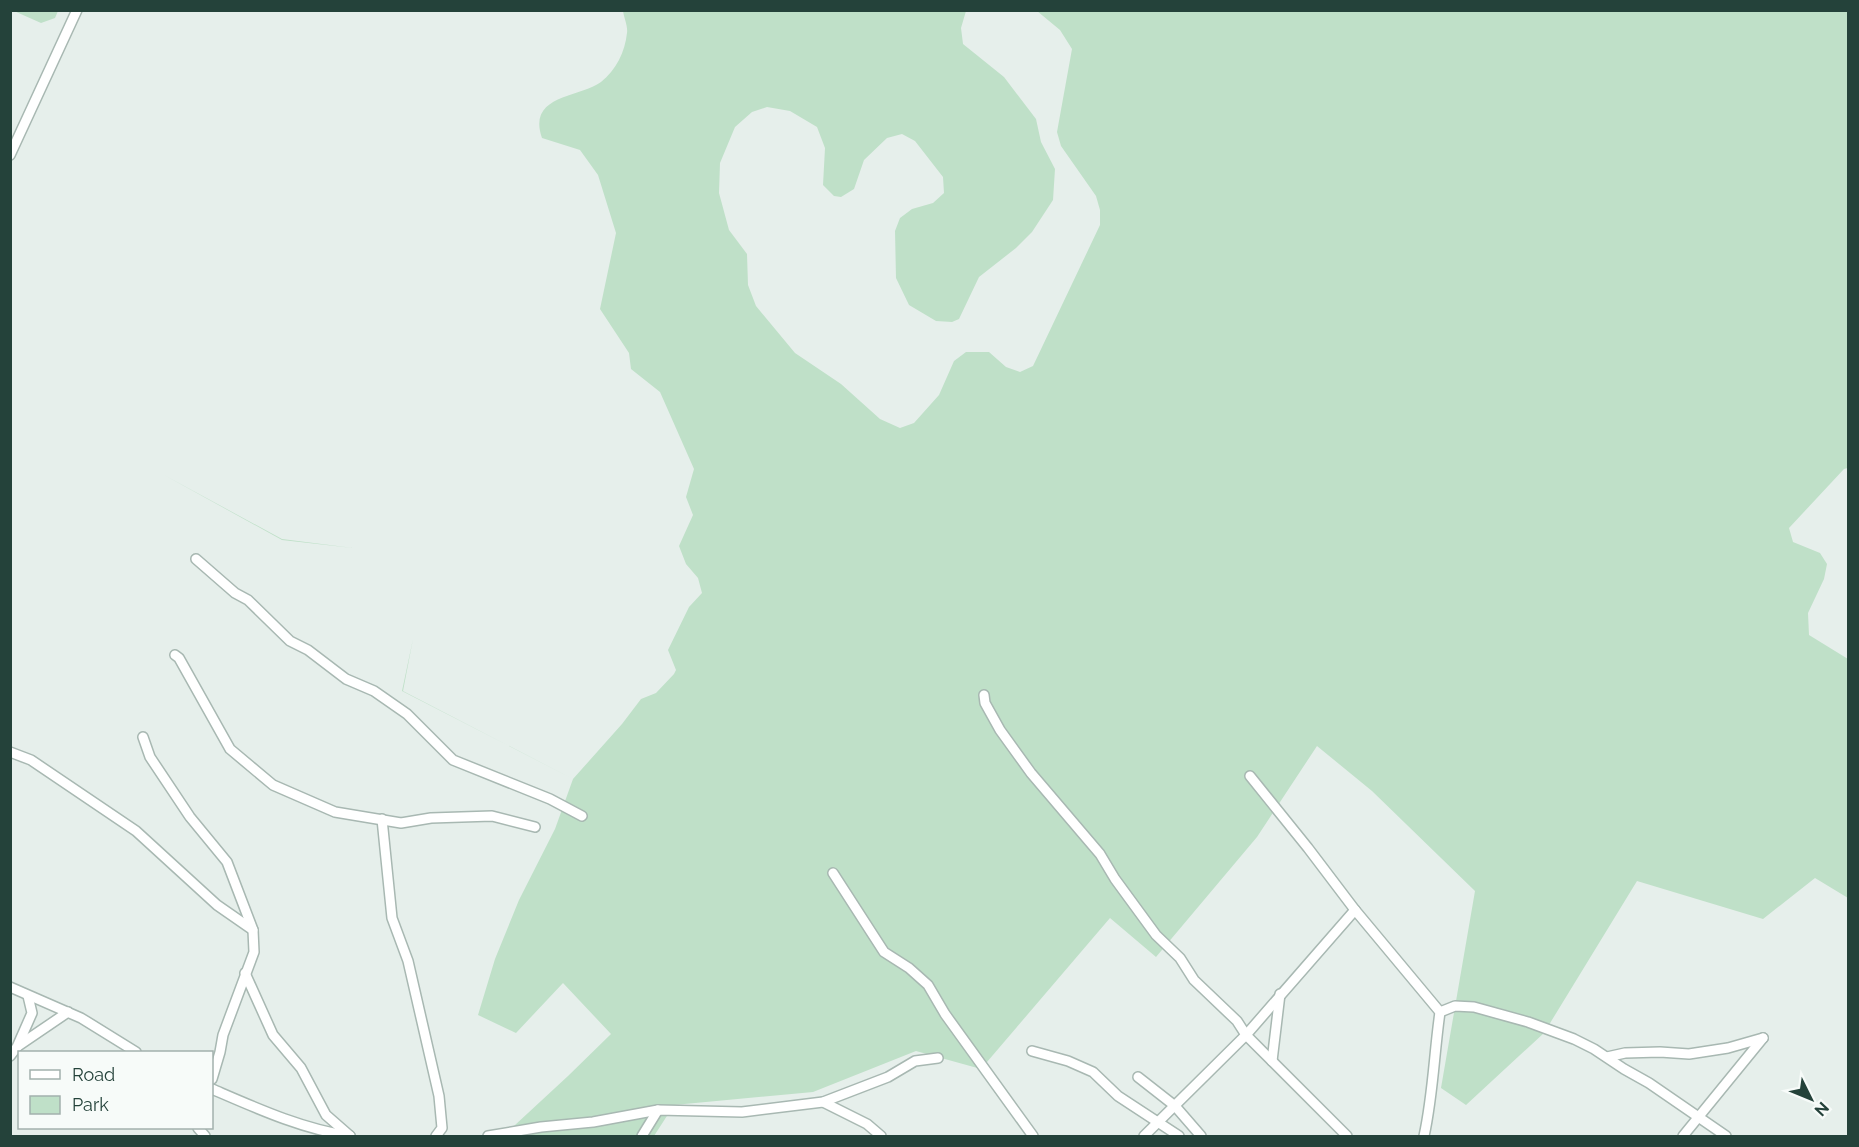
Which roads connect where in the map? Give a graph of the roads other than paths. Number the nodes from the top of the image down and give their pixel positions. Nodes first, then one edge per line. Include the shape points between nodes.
1 (77, 10) edge
2 (10, 155) edge
3 (196, 559) dead end
4 (175, 655) dead end
5 (984, 694) dead end
6 (143, 737) dead end
7 (10, 752) edge
8 (1250, 776) dead end
9 (582, 816) dead end
10 (382, 819) junction
11 (535, 827) dead end
12 (833, 873) dead end
13 (1355, 910) junction
14 (254, 930) junction
15 (245, 973) junction
16 (10, 987) edge
17 (1280, 994) junction
18 (28, 996) junction
19 (68, 1012) junction
20 (1440, 1012) junction
21 (1245, 1035) junction
22 (17, 1047) junction
23 (133, 1051) edge
24 (1032, 1051) dead end
25 (10, 1056) edge
26 (1607, 1057) junction
27 (938, 1058) dead end
28 (1272, 1061) junction
29 (213, 1076) edge
30 (1138, 1077) dead end
31 (213, 1089) edge
32 (823, 1102) junction
33 (1174, 1106) junction
34 (658, 1110) junction
35 (1700, 1119) junction
36 (1158, 1124) junction
37 (197, 1130) edge
38 (362, 1136) edge
39 (206, 1137) edge
40 (354, 1137) edge
41 (436, 1137) edge
42 (488, 1137) edge
43 (642, 1137) edge
44 (881, 1137) edge
45 (1033, 1137) edge
46 (1144, 1137) edge
47 (1179, 1137) edge
48 (1201, 1137) edge
49 (1347, 1137) edge
50 (1424, 1137) edge
51 (1683, 1137) edge
52 (1726, 1137) edge

1 - 2 street
3 - 9 street via 248,600 290,641 407,714 453,759
4 - 10 street via 230,749 273,785 335,812
5 - 21 street via 985,704 1000,730 1031,773 1100,854 1156,935 1180,958 1194,980 1237,1021
6 - 14 street via 150,757 189,817 227,862
7 - 14 street via 31,760 135,831 217,905
8 - 13 street
10 - 11 street via 401,823 492,816
10 - 41 street via 392,918 408,962 439,1096 442,1128
12 - 45 street via 884,952 928,985
13 - 17 street
13 - 20 street
14 - 15 street via 254,952
15 - 29 street
15 - 31 street via 273,1035 301,1068 326,1115 350,1137 281,1118
16 - 18 street
17 - 21 street
17 - 28 street
18 - 19 street
18 - 22 street via 32,1013
19 - 22 street
19 - 23 street
20 - 26 street via 1455,1006 1474,1007 1575,1039
20 - 50 street
21 - 28 street
21 - 33 street
22 - 25 street
24 - 36 street via 1093,1072 1118,1096
26 - 35 street
26 - 35 street via 1625,1053 1689,1054 1762,1038
27 - 32 street via 915,1061 888,1077
28 - 49 street
30 - 33 street
32 - 34 street via 742,1112
32 - 44 street via 867,1124
33 - 36 street
33 - 48 street
34 - 42 street
34 - 43 street
35 - 51 street
35 - 52 street
36 - 46 street
36 - 47 street
37 - 39 street
38 - 40 street

